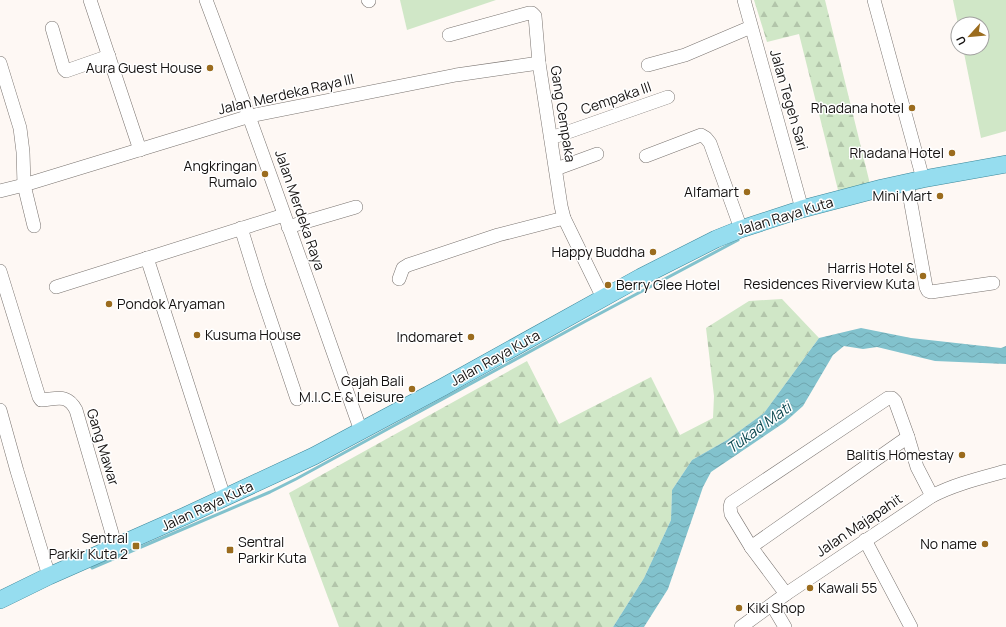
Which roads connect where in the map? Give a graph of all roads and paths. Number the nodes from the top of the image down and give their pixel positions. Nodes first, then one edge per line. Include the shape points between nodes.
1 (90, 0) edge
2 (206, 0) edge
3 (744, 0) edge
4 (874, 0) edge
5 (752, 26) junction
6 (52, 28) dead end
7 (449, 35) dead end
8 (109, 56) junction
9 (0, 63) edge
10 (539, 63) junction
11 (648, 65) dead end
12 (668, 97) dead end
13 (250, 116) junction
14 (551, 138) junction
15 (140, 150) junction
16 (597, 154) dead end
17 (646, 156) dead end
18 (1006, 164) edge
19 (556, 168) junction
20 (915, 180) junction
21 (24, 185) junction
22 (0, 191) edge
23 (356, 207) dead end
24 (802, 209) junction
25 (564, 218) junction
26 (286, 221) junction
27 (34, 226) dead end
28 (241, 228) junction
29 (741, 229) junction
30 (147, 258) junction
31 (0, 271) edge
32 (399, 279) dead end
33 (993, 283) dead end
34 (56, 287) dead end
35 (603, 298) junction
36 (297, 399) dead end
37 (0, 410) edge
38 (361, 431) junction
39 (908, 437) junction
40 (1006, 471) edge
41 (932, 496) junction
42 (224, 497) junction
43 (865, 540) junction
44 (116, 547) junction
45 (751, 547) junction
46 (49, 576) junction
47 (786, 594) junction
48 (0, 600) edge
49 (772, 605) junction
50 (741, 627) edge
51 (785, 627) edge
52 (911, 627) edge

1 - 8 street
2 - 13 street, Jalan Merdeka Raya
3 - 5 street, Jalan Tegeh Sari
4 - 20 street
5 - 11 street via 685,55
5 - 24 street, Jalan Tegeh Sari
6 - 8 street via 66,71
7 - 10 street, Gang Cempaka via 532,13 536,19
8 - 15 street
9 - 21 street via 20,128
10 - 13 street, Jalan Merdeka Raya III via 433,79
10 - 14 street, Gang Cempaka
12 - 14 street, Cempaka III
13 - 15 street, Jalan Merdeka Raya III
13 - 26 street, Jalan Merdeka Raya
14 - 19 street, Gang Cempaka
15 - 21 street, Jalan Merdeka Raya III
16 - 19 street
17 - 29 street via 701,135 706,138
18 - 20 main road, Jalan Raya Kuta
19 - 25 street, Gang Cempaka
20 - 24 main road, Jalan Raya Kuta
20 - 33 street via 928,291
21 - 22 street, Jalan Merdeka Raya III
21 - 27 street
23 - 26 street
24 - 29 main road, Jalan Raya Kuta
25 - 32 street via 498,235 408,265 401,272
25 - 35 street, Gang Cempaka
26 - 28 street
26 - 38 street, Jalan Merdeka Raya
28 - 30 street
28 - 36 street
29 - 35 main road, Jalan Raya Kuta via 691,251
30 - 34 street
30 - 42 street
31 - 44 street, Gang Mawar via 39,397 42,400 63,398 72,403 76,410
35 - 38 main road, Jalan Raya Kuta
37 - 46 street
38 - 42 main road, Jalan Raya Kuta via 314,456
39 - 41 street via 917,467
39 - 45 street
39 - 45 street via 895,401 888,398 734,501 730,507 731,514
40 - 41 street, Jalan Majapahit via 967,482
41 - 43 street, Jalan Majapahit
42 - 44 main road, Jalan Raya Kuta
43 - 47 street, Jalan Majapahit
43 - 52 street
44 - 46 main road, Jalan Raya Kuta
45 - 47 street
46 - 48 main road, Jalan Raya Kuta
47 - 49 street, Jalan Majapahit
49 - 50 street, Jalan Majapahit
49 - 51 street

